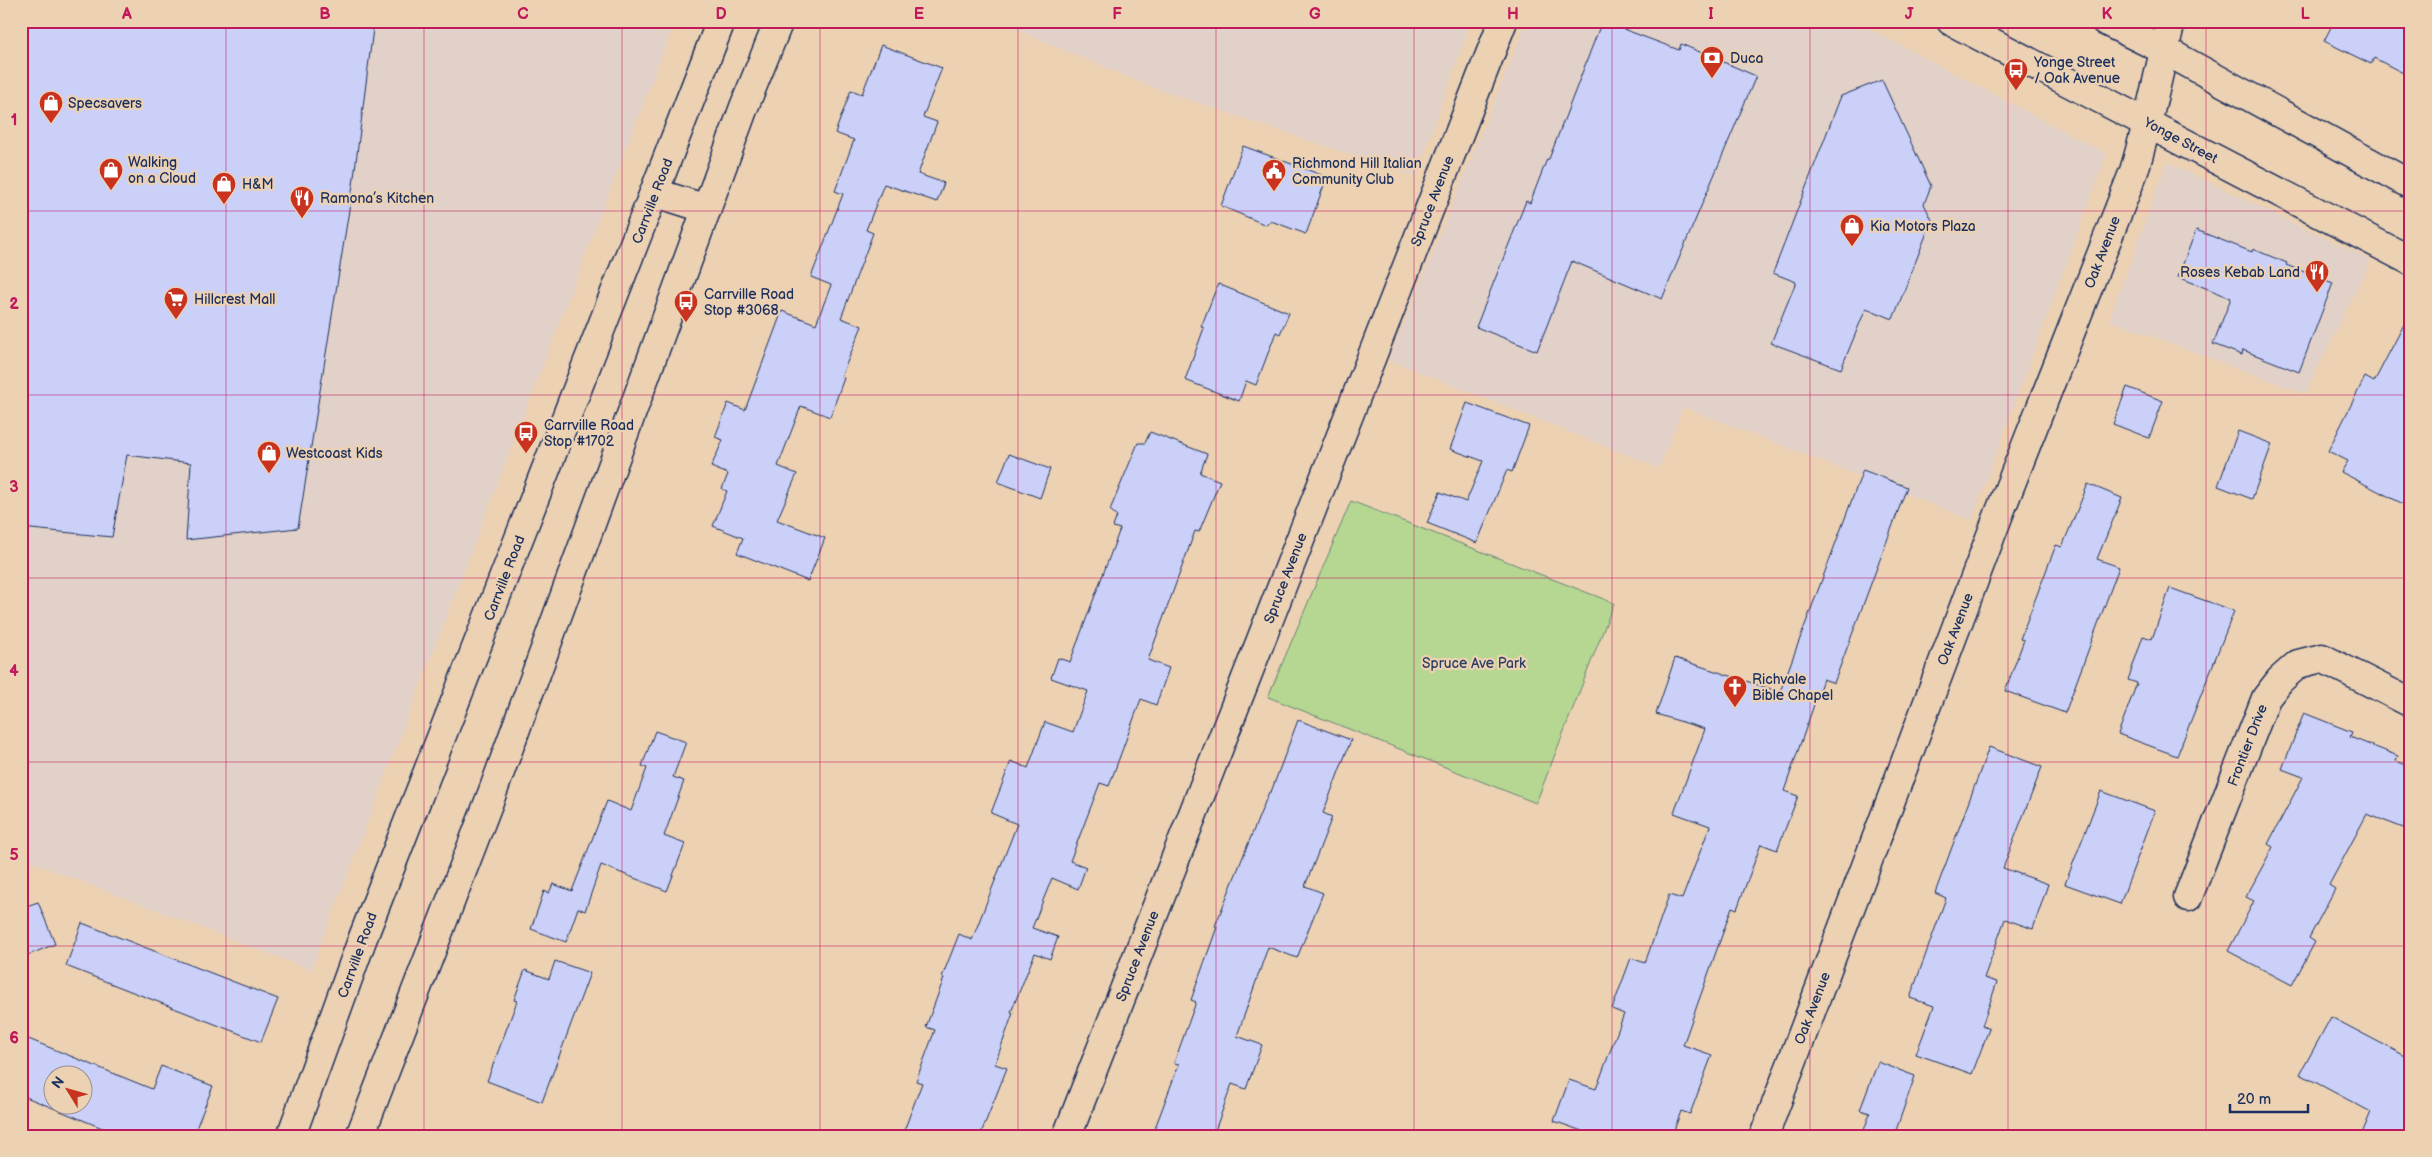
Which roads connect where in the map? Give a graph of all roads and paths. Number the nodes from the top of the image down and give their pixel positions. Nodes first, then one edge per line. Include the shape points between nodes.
1 (721, 21) edge
2 (779, 21) edge
3 (1503, 21) edge
4 (1951, 21) edge
5 (2105, 21) edge
6 (2171, 21) edge
7 (2164, 50) junction
8 (2148, 123) junction
9 (2411, 185) edge
10 (656, 193) junction
11 (707, 209) junction
12 (2411, 261) edge
13 (2411, 704) edge
14 (2188, 897) dead end
15 (291, 1136) edge
16 (360, 1136) edge
17 (1067, 1136) edge
18 (1764, 1136) edge

1 - 10 main road, Carrville Road
2 - 11 main road
3 - 17 main road, Spruce Avenue
4 - 8 main road, Yonge Street
5 - 7 main road
6 - 7 main road, Oak Avenue
7 - 8 main road, Oak Avenue
7 - 9 main road
8 - 12 main road, Yonge Street
8 - 18 main road, Oak Avenue via 2134,171 1996,523
10 - 11 main road
10 - 15 main road, Carrville Road via 362,940
11 - 16 main road via 493,790
13 - 14 main road, Frontier Drive via 2322,658 2298,664 2266,698

